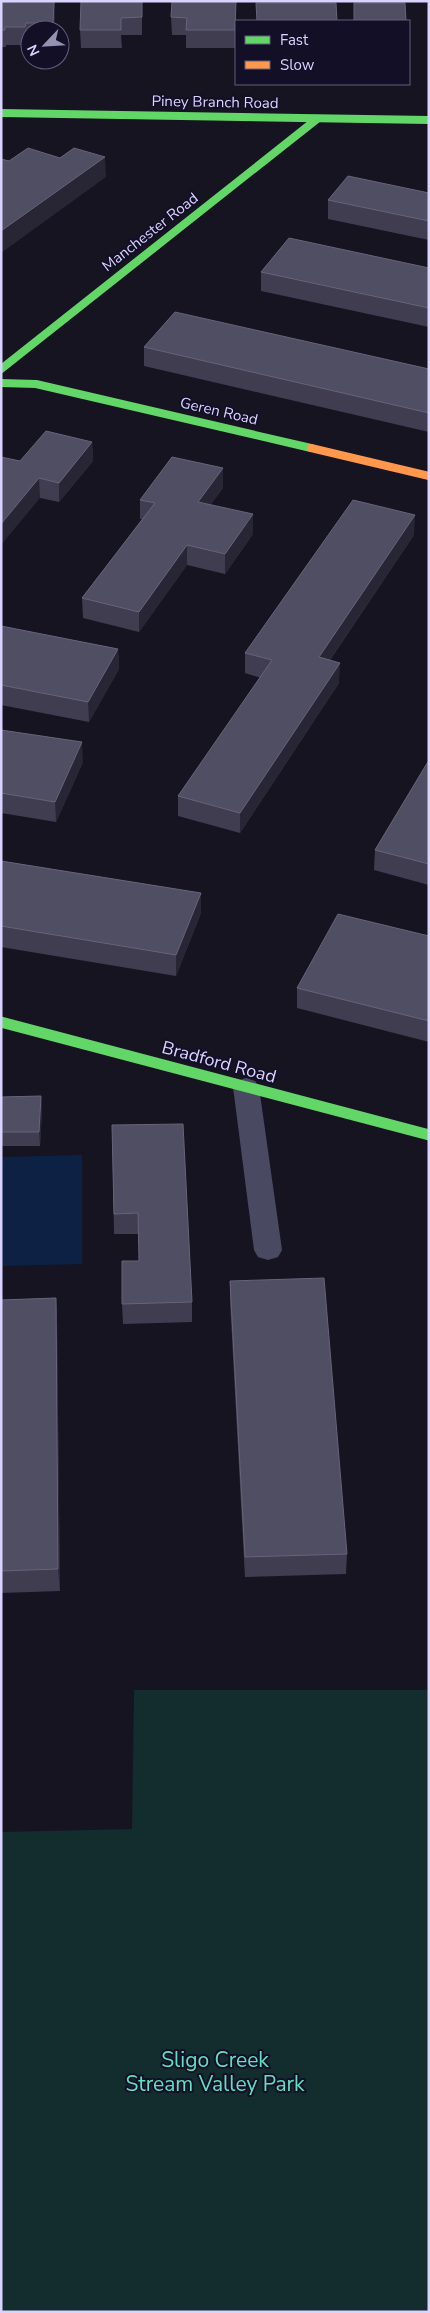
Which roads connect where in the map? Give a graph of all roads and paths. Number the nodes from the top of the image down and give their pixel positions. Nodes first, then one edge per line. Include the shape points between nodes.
1 (1, 113) edge
2 (317, 119) junction
3 (429, 120) edge
4 (1, 369) edge
5 (1, 383) edge
6 (429, 476) edge
7 (1, 1022) edge
8 (246, 1087) junction
9 (429, 1135) edge
10 (268, 1250) dead end

1 - 2 street, Piney Branch Road
2 - 3 street, Piney Branch Road
2 - 4 street, Manchester Road
5 - 6 street, Geren Road via 36,384
7 - 8 street, Bradford Road
8 - 9 street, Bradford Road
8 - 10 lane

